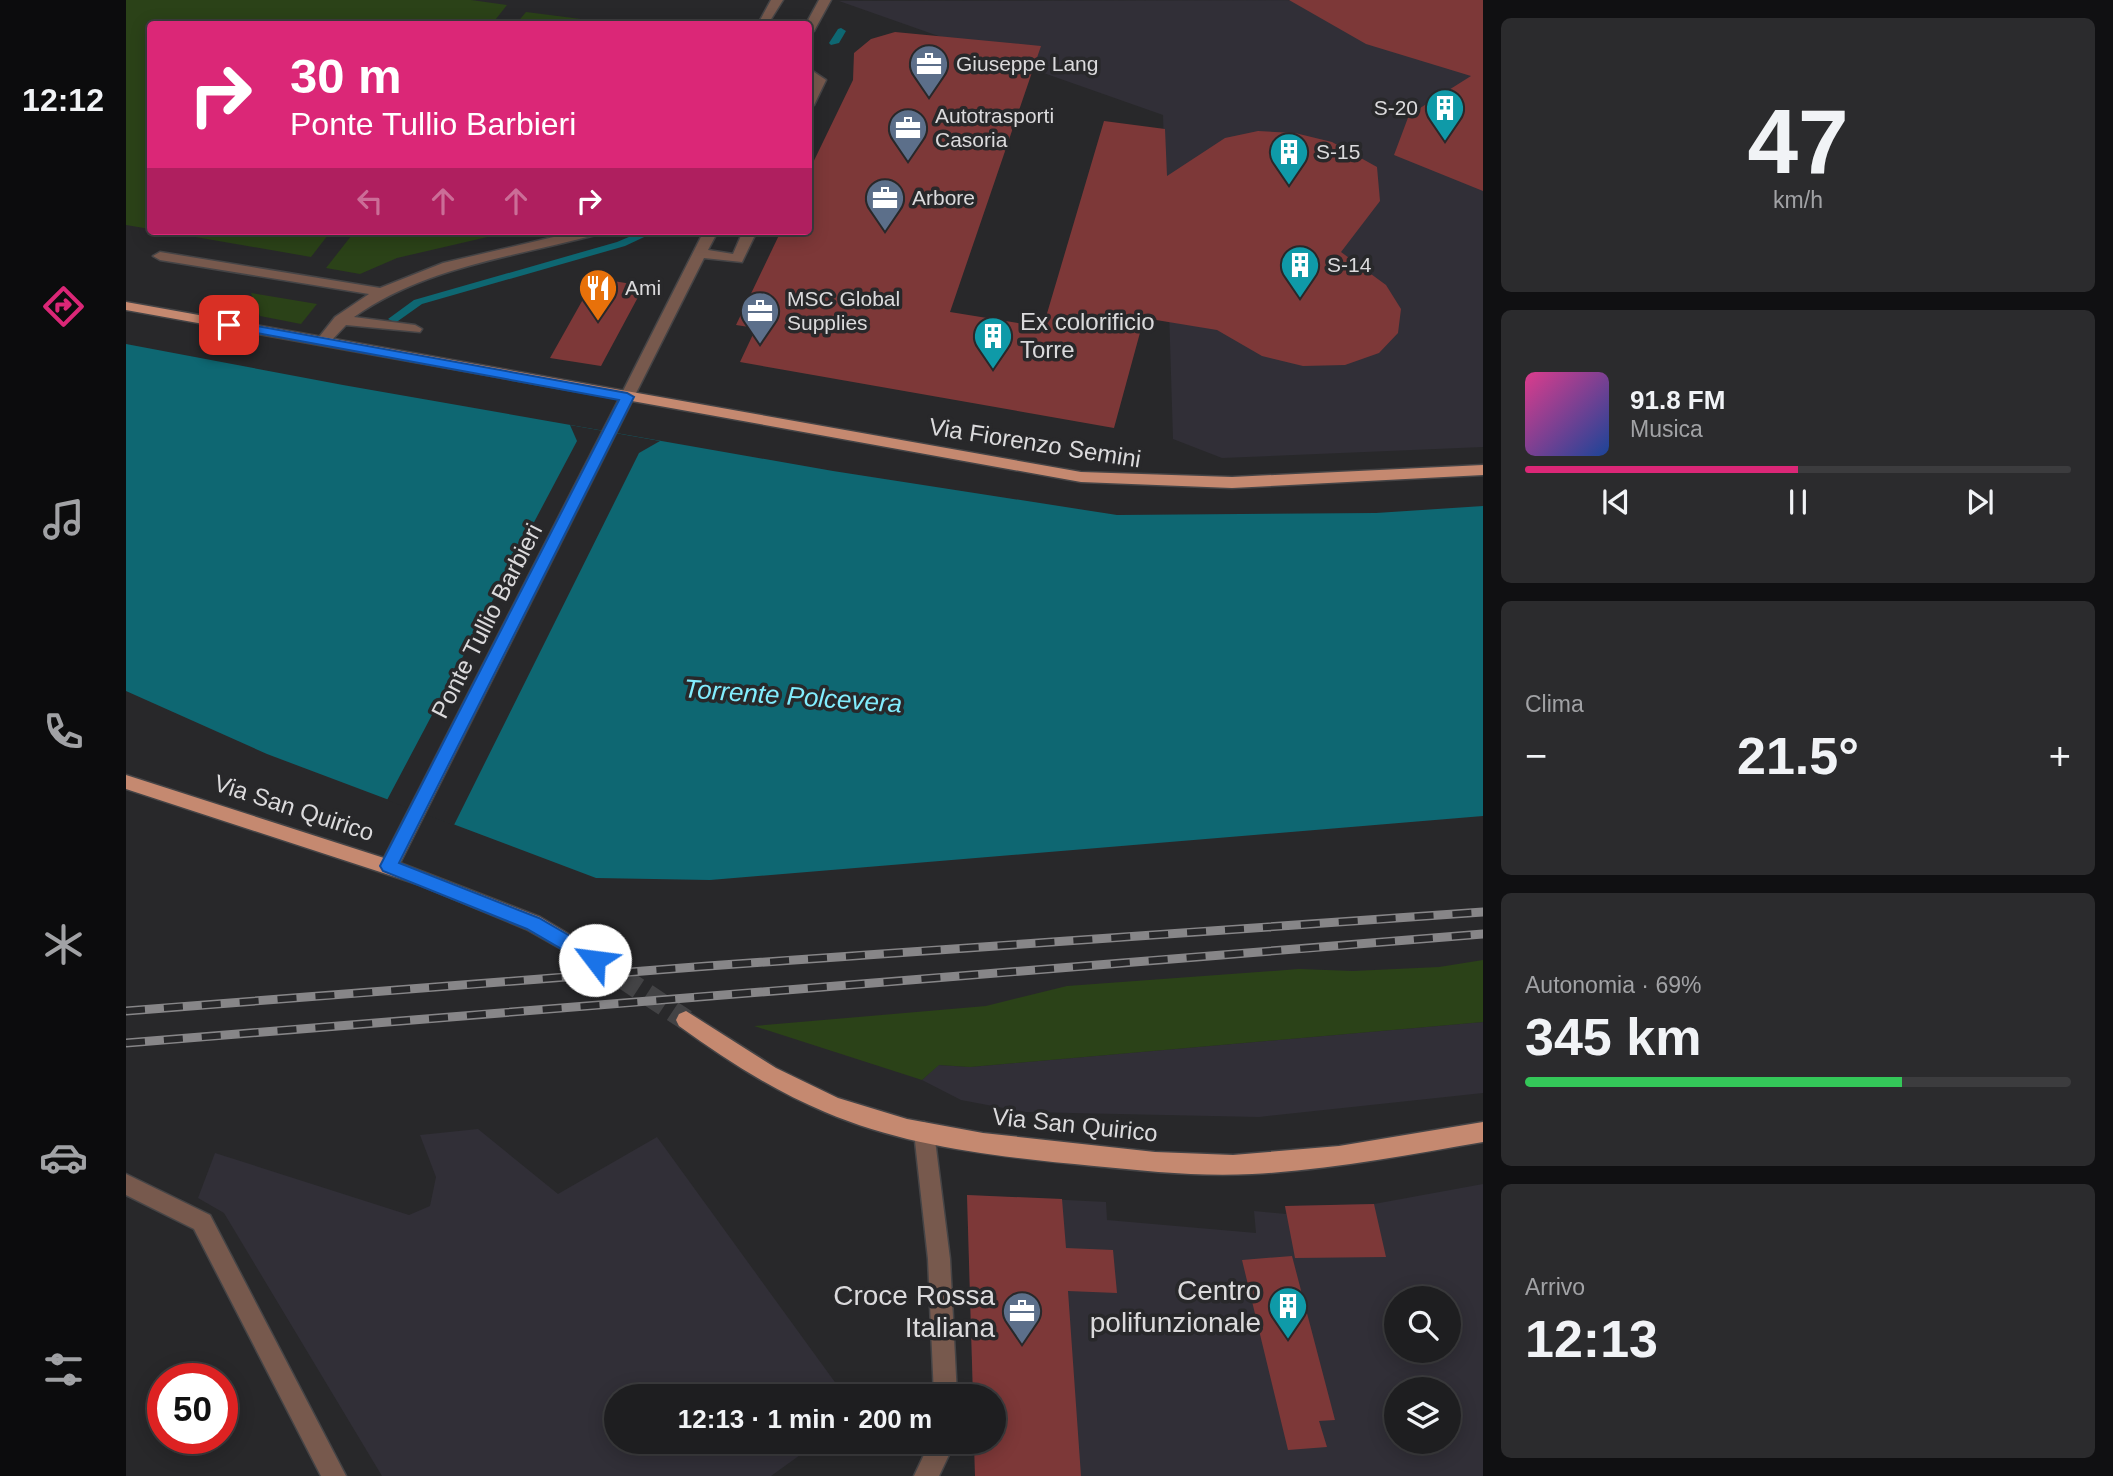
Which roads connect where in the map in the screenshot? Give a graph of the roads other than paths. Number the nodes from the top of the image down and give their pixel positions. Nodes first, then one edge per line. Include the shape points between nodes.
1 (777, 0) edge
2 (825, 0) edge
3 (765, 21) edge
4 (812, 24) edge
5 (812, 74) edge
6 (812, 97) edge
7 (578, 235) edge
8 (709, 235) edge
9 (748, 235) edge
10 (700, 253) junction
11 (160, 256) dead end
12 (381, 292) junction
13 (126, 306) edge
14 (340, 320) junction
15 (415, 329) dead end
16 (323, 341) junction
17 (627, 397) junction
18 (1483, 470) edge
19 (126, 782) edge
20 (389, 866) junction
21 (595, 960) tunnel mouth
22 (686, 1020) tunnel mouth
23 (925, 1132) junction
24 (1483, 1132) edge
25 (126, 1184) edge
26 (945, 1384) edge
27 (937, 1454) edge
28 (334, 1476) edge
29 (926, 1476) edge

1 - 3 street
2 - 4 street
5 - 6 street via 820,80
7 - 12 street via 451,266
8 - 10 street
9 - 10 street via 737,259
10 - 17 street
11 - 12 street
12 - 14 street
13 - 16 main road, Via Fiorenzo Semini
14 - 15 street
14 - 16 street
16 - 17 main road, Via Fiorenzo Semini
17 - 18 main road, Via Fiorenzo Semini via 1081,477 1142,483
17 - 20 main road, Ponte Tullio Barbieri
19 - 20 main road, Via San Quirico
20 - 21 main road, Via San Quirico via 533,923
22 - 23 main road, Via San Quirico via 738,1057 800,1091 860,1115
23 - 24 main road, Via San Quirico via 1044,1151 1249,1164 1341,1156
23 - 26 street via 939,1259
25 - 28 street via 202,1222
27 - 29 street

